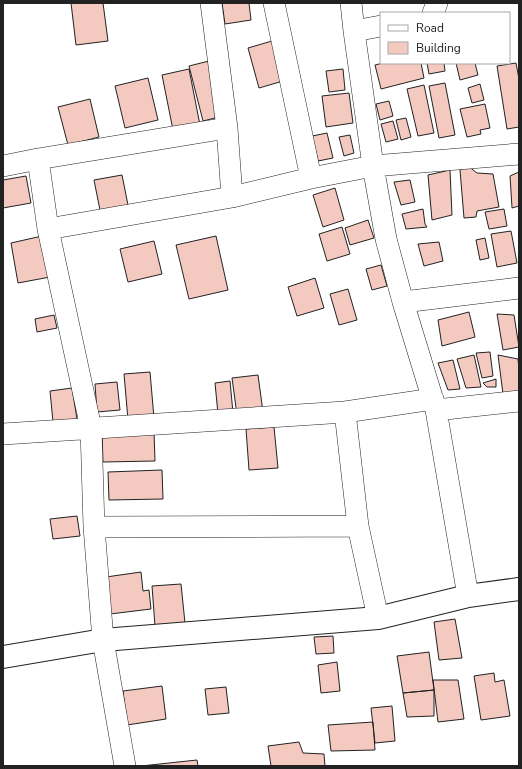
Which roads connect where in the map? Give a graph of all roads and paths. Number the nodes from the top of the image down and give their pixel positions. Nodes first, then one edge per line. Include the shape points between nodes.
1 (211, 3) edge
2 (274, 3) edge
3 (351, 3) edge
4 (380, 26) edge
5 (354, 31) junction
6 (227, 128) junction
7 (519, 154) edge
8 (38, 159) junction
9 (3, 166) edge
10 (373, 166) junction
11 (311, 178) junction
12 (232, 197) junction
13 (48, 229) junction
14 (519, 288) edge
15 (403, 302) junction
16 (519, 401) edge
17 (435, 404) junction
18 (345, 412) junction
19 (91, 428) junction
20 (3, 434) edge
21 (358, 526) junction
22 (94, 528) junction
23 (519, 589) edge
24 (468, 596) junction
25 (378, 618) junction
26 (103, 640) junction
27 (3, 657) edge
28 (125, 766) edge

1 - 6 street
2 - 11 street
3 - 5 street
4 - 5 street
5 - 10 street
6 - 8 street
6 - 12 street
7 - 10 street
8 - 9 street
8 - 13 street
10 - 11 street
10 - 15 street via 386,239
11 - 12 street
12 - 13 street
13 - 19 street
14 - 15 street
15 - 17 street
16 - 17 street
17 - 18 street
17 - 24 street
18 - 19 street
18 - 21 street
19 - 20 street
19 - 22 street
21 - 22 street
21 - 25 street
22 - 26 street
23 - 24 main road
24 - 25 main road
25 - 26 main road
26 - 27 main road
26 - 28 street

